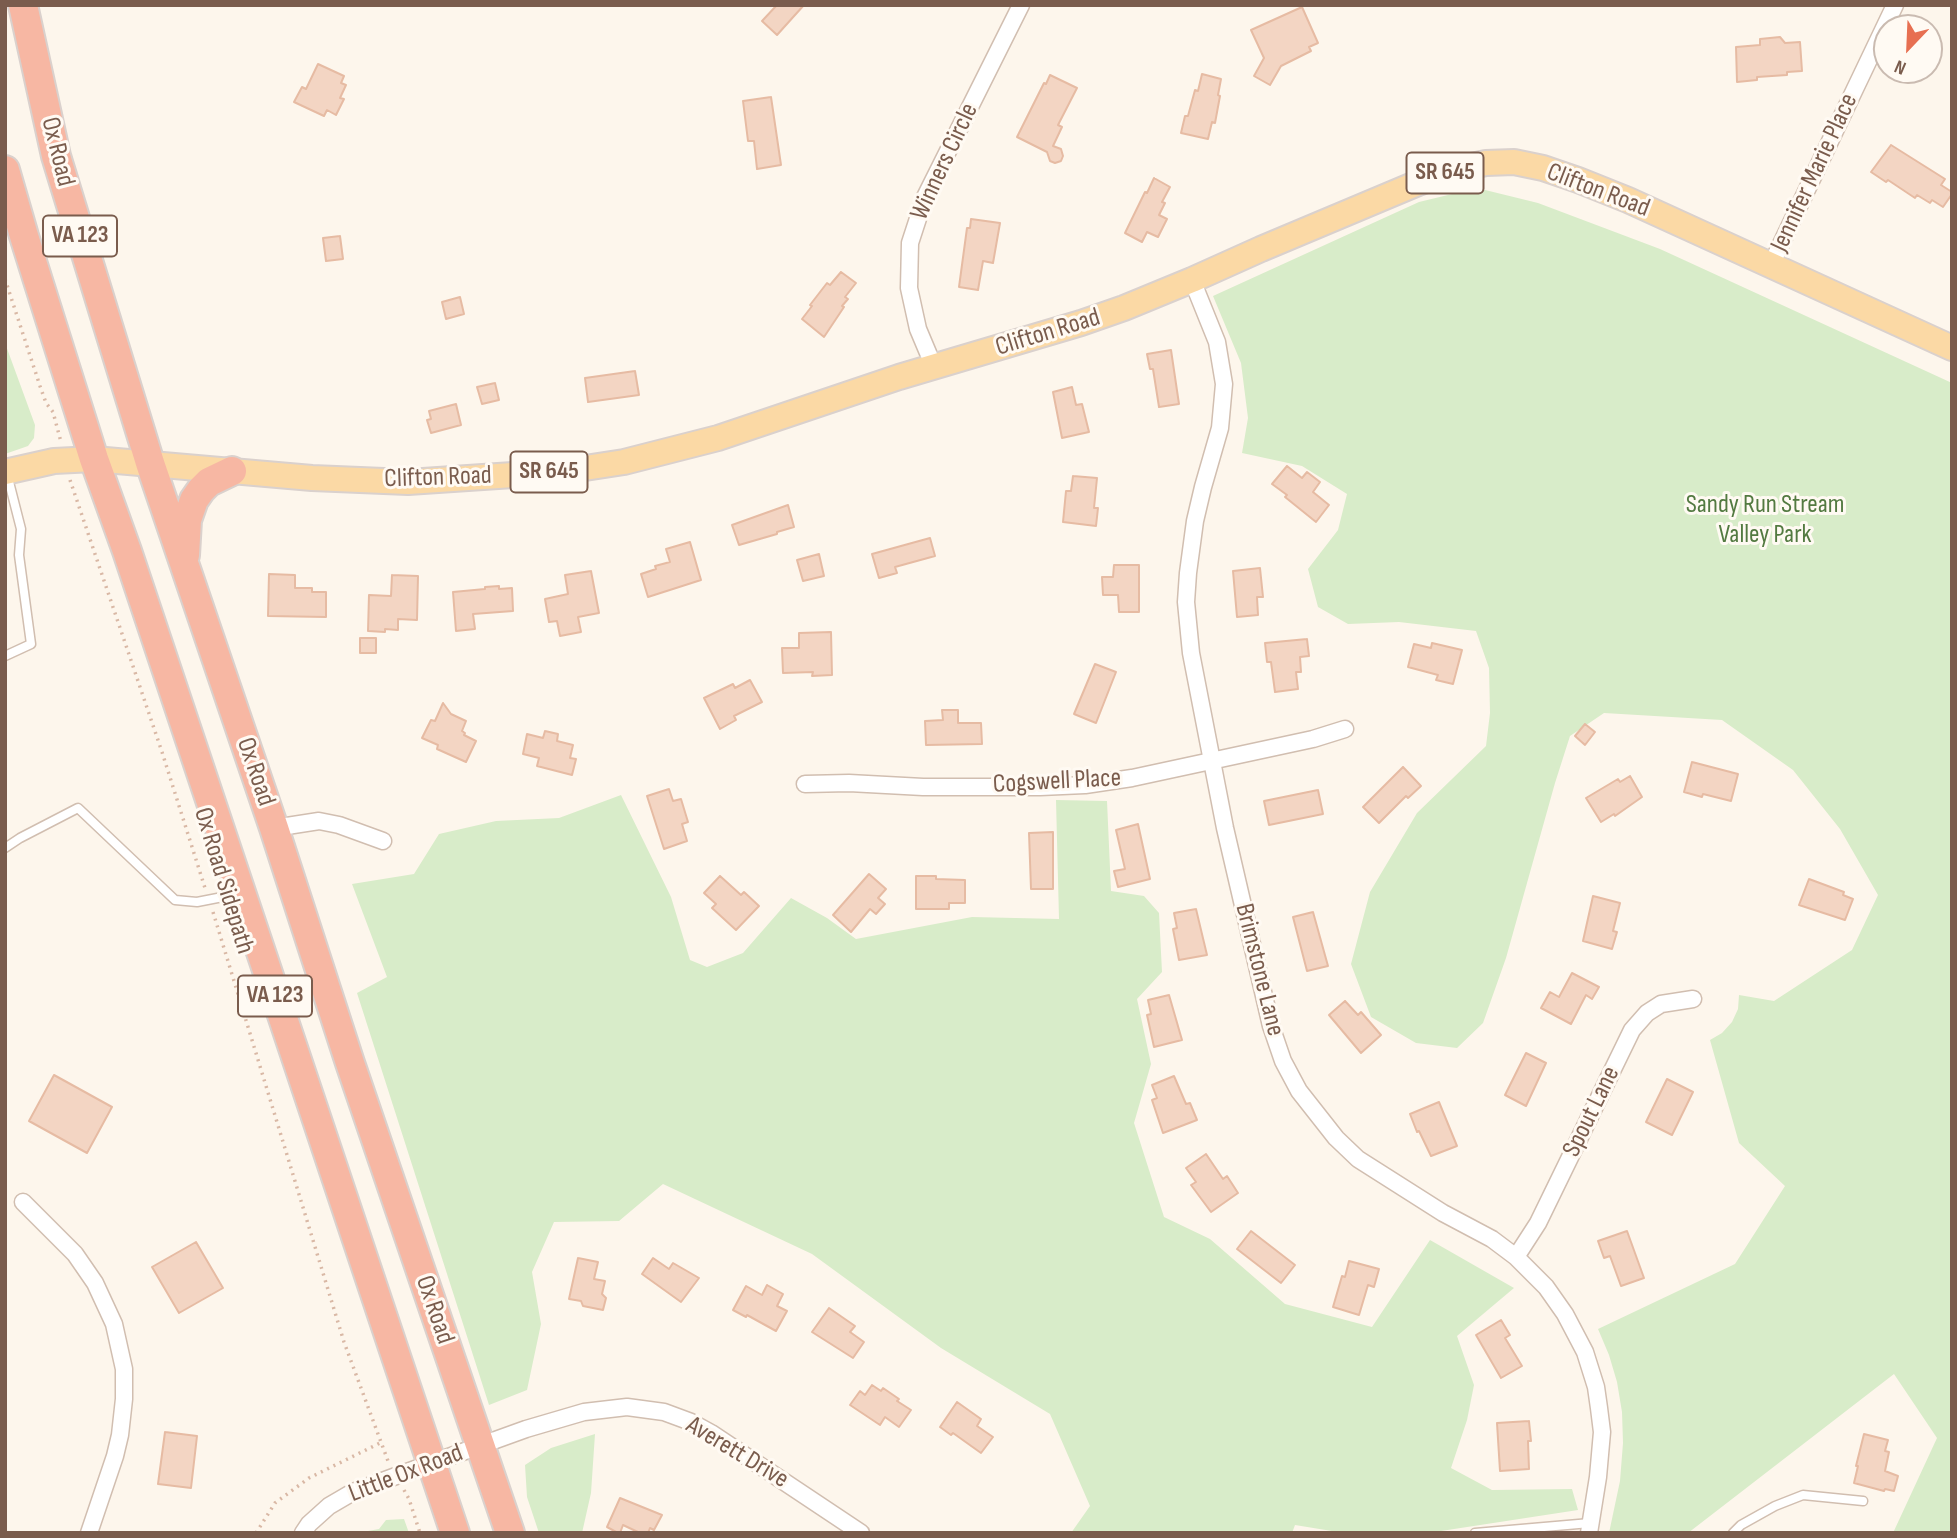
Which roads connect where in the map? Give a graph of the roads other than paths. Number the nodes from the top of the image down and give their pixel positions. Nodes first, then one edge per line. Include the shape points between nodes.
1 (23, 5) edge
2 (1021, 5) edge
3 (1895, 5) edge
4 (5, 170) edge
5 (1771, 265) junction
6 (1192, 280) junction
7 (1952, 348) edge
8 (934, 368) junction
9 (94, 459) junction
10 (150, 463) junction
11 (232, 471) junction
12 (6, 472) edge
13 (186, 571) junction
14 (5, 656) edge
15 (1345, 729) dead end
16 (1211, 760) junction
17 (806, 784) dead end
18 (274, 828) junction
19 (383, 841) dead end
20 (5, 848) edge
21 (241, 893) junction
22 (1693, 999) dead end
23 (23, 1202) dead end
24 (1516, 1257) junction
25 (480, 1446) junction
26 (431, 1463) junction
27 (1863, 1501) dead end
28 (1590, 1528) edge
29 (89, 1533) edge
30 (303, 1533) edge
31 (455, 1533) edge
32 (510, 1533) edge
33 (861, 1533) edge
34 (1475, 1533) edge
35 (1733, 1533) edge

1 - 10 highway, Ox Road / VA 123 via 56,156
2 - 8 street, Winners Circle via 925,197 910,243 909,288 918,329
3 - 5 street, Jennifer Marie Place
4 - 9 highway, Ox Road / VA 123
5 - 6 main road, Clifton Road / SR 645 via 1628,200 1514,162 1457,169 1418,183
5 - 7 main road, Clifton Road / SR 645
6 - 8 main road, Clifton Road / SR 645 via 1081,323
6 - 16 street, Brimstone Lane via 1217,342 1224,384 1220,428 1195,521 1186,602
8 - 11 main road, Clifton Road / SR 645 via 682,448 572,470 408,482
9 - 10 main road, Clifton Road / SR 645
9 - 12 main road, SR 645 via 54,461
9 - 21 highway, Ox Road / VA 123
10 - 11 main road, Clifton Road / SR 645
10 - 13 highway, Ox Road / VA 123
11 - 13 highway via 209,482 194,500 185,533
12 - 14 lane via 21,529 19,555 31,644
13 - 18 highway, Ox Road / VA 123
15 - 16 street, Cogswell Place
16 - 17 street, Cogswell Place via 1085,785
16 - 24 street, Brimstone Lane via 1271,1026 1299,1091 1329,1131 1358,1159
18 - 19 street via 319,821
18 - 25 highway, Ox Road / VA 123
20 - 21 lane via 78,808 175,900 198,902
21 - 26 highway, Ox Road / VA 123
22 - 24 street, Spout Lane via 1661,1004 1632,1030 1538,1223
23 - 29 street via 75,1254 95,1283 114,1324 124,1369 120,1435
24 - 28 street, Brimstone Lane via 1565,1314 1585,1352 1596,1387 1602,1432
25 - 26 street, Little Ox Road
25 - 32 highway, Ox Road / VA 123
25 - 33 street, Averett Drive via 583,1412 626,1408 664,1412 711,1433
26 - 30 street, Little Ox Road via 354,1492 329,1506
26 - 31 highway, Ox Road / VA 123
27 - 35 lane via 1803,1495 1775,1506
28 - 34 lane

